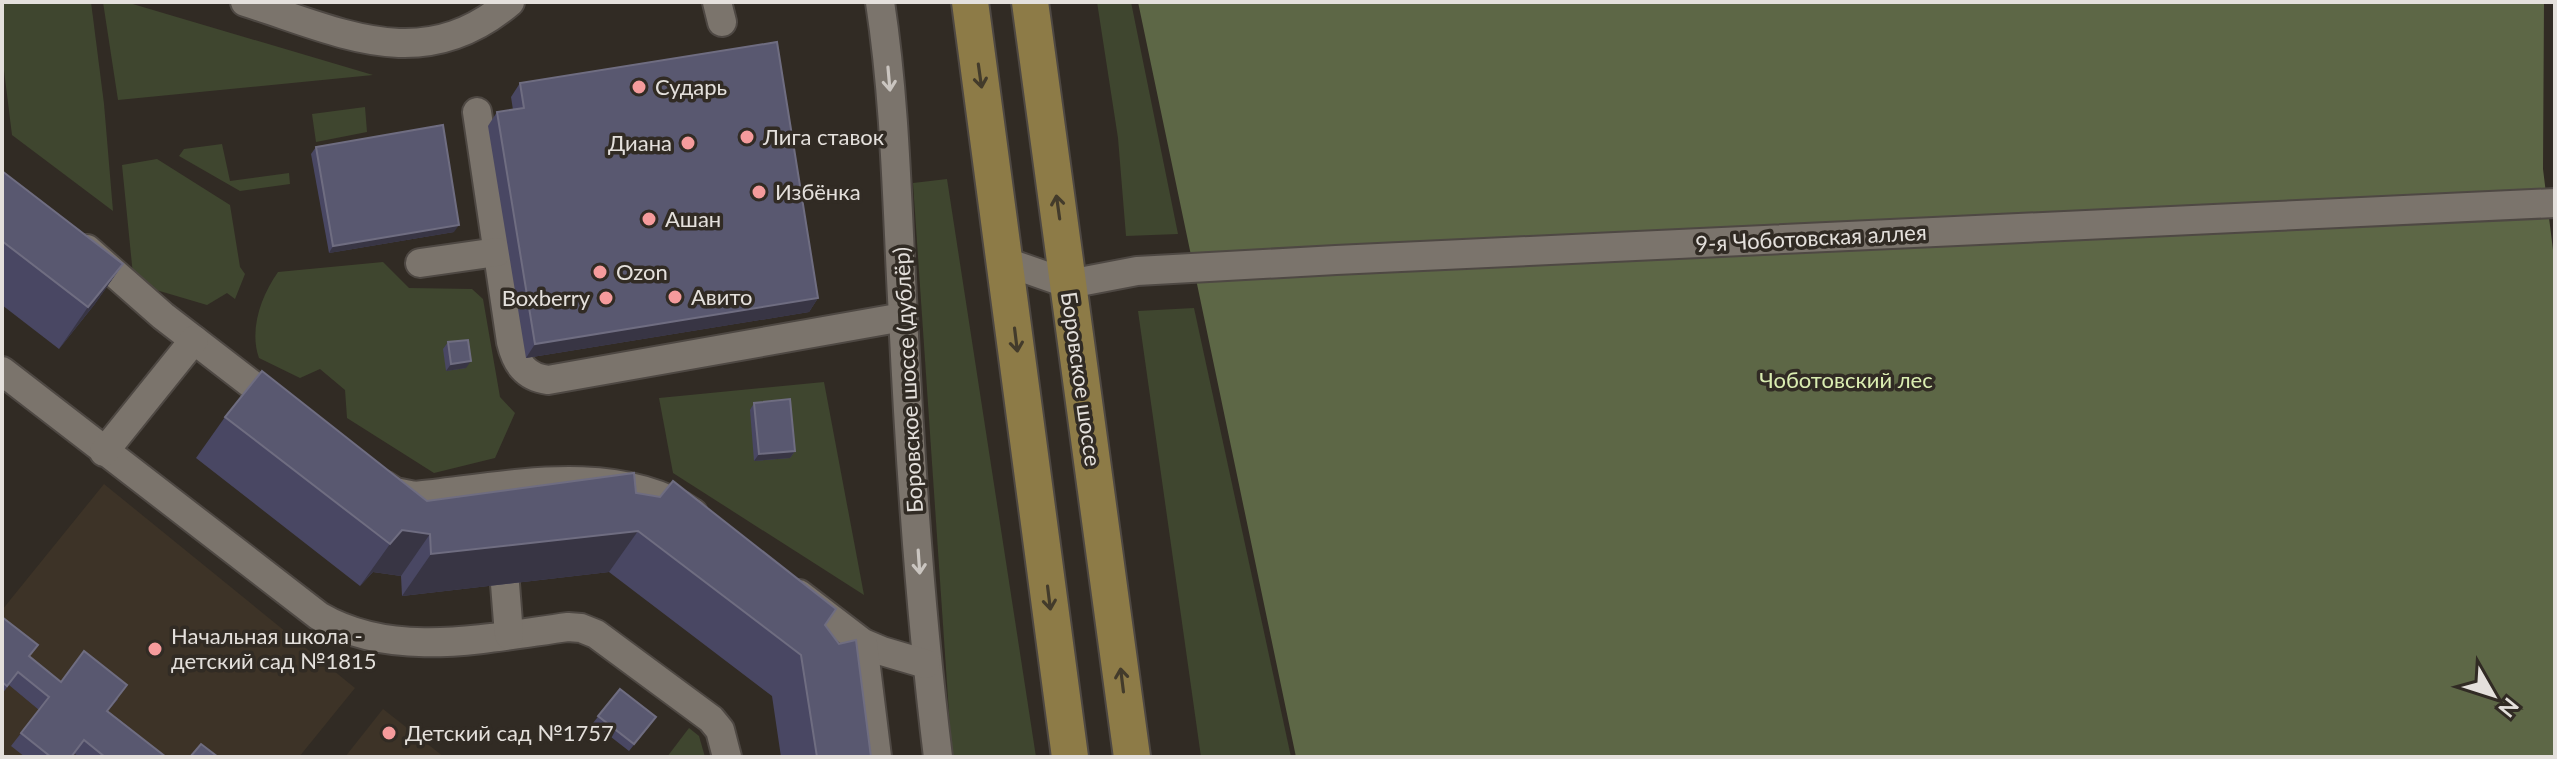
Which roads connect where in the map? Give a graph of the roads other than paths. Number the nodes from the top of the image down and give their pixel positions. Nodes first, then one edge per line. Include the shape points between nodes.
1 (245, 2) edge
2 (510, 2) edge
3 (880, 2) edge
4 (970, 2) edge
5 (1030, 2) edge
6 (477, 112) dead end
7 (2555, 203) edge
8 (66, 230) edge
9 (497, 252) junction
10 (1006, 262) junction
11 (420, 263) dead end
12 (1069, 284) junction
13 (903, 317) junction
14 (194, 340) junction
15 (2, 371) edge
16 (299, 421) edge
17 (104, 452) junction
18 (362, 468) edge
19 (712, 526) edge
20 (783, 582) edge
21 (505, 584) edge
22 (509, 635) junction
23 (863, 643) junction
24 (926, 664) junction
25 (727, 757) edge
26 (877, 757) edge
27 (938, 757) edge
28 (1070, 757) edge
29 (1132, 757) edge

1 - 2 street via 363,39 399,44 432,42 469,31
3 -> 13 street, Боровское шоссе (дублёр) via 897,163
4 -> 10 main road
12 -> 5 main road, Боровское шоссе
6 - 9 street
7 - 12 street, 9-я Чоботовская аллея via 1137,271
8 - 14 street
9 - 11 street
9 - 13 street via 514,359 541,379
10 - 12 street
10 -> 28 main road
29 -> 12 main road, Боровское шоссе
13 -> 24 street, Боровское шоссе (дублёр)
14 - 16 street
14 - 17 street
15 - 17 street
17 - 22 street via 335,625 404,642
18 - 19 street via 395,492 498,501 576,481 643,489 678,503
20 - 23 street
21 - 22 street
22 - 25 street via 568,627 596,634 711,719 720,730
23 - 24 street
23 - 26 street
24 - 27 street, Боровское шоссе (дублёр)

